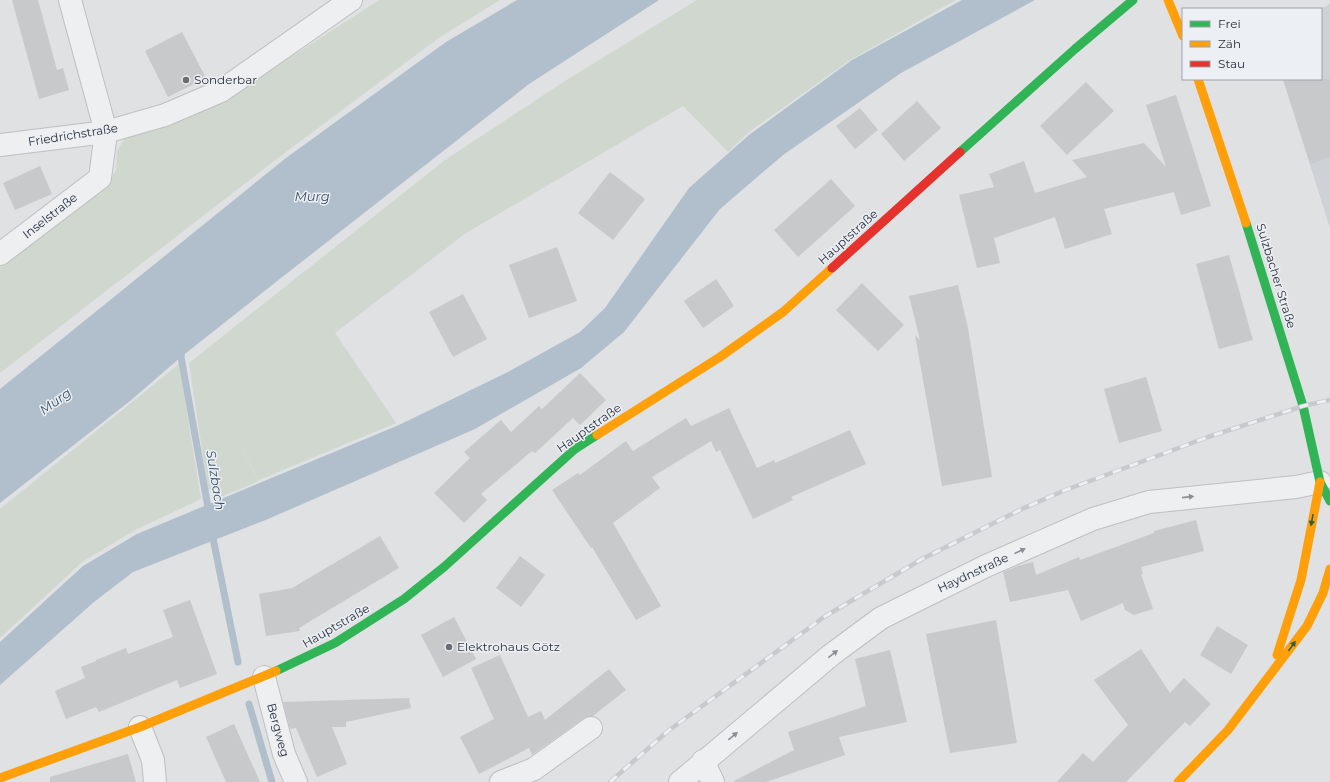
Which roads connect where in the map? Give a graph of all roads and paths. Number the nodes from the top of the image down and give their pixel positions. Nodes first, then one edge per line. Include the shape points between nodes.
1 (70, 0) edge
2 (352, 0) edge
3 (1133, 0) edge
4 (1168, 0) edge
5 (1182, 34) edge
6 (1198, 80) edge
7 (106, 132) junction
8 (0, 145) edge
9 (0, 254) edge
10 (1327, 488) edge
11 (1330, 569) edge
12 (264, 677) junction
13 (1269, 677) junction
14 (140, 727) junction
15 (591, 728) dead end
16 (703, 761) junction
17 (0, 778) edge
18 (155, 782) edge
19 (296, 782) edge
20 (501, 782) edge
21 (680, 782) edge
22 (713, 782) edge
23 (1178, 782) edge

1 - 7 street
2 - 7 street, Friedrichstraße via 221,91 164,115
3 - 12 street, Hauptstraße via 1075,49 783,312 720,357 574,449 444,567 404,599 335,643
4 - 5 street
6 - 10 street, Sulzbacher Straße via 1258,257
7 - 8 street, Friedrichstraße
7 - 9 street, Inselstraße via 100,178
10 -> 13 street, Sulzbacher Straße via 1301,580
16 -> 10 street, Haydnstraße via 881,618 986,566 1092,519 1150,502 1296,487
13 -> 11 street, Sulzbacher Straße via 1307,626 1323,593
12 - 14 street, Hauptstraße
12 - 19 street, Bergweg via 284,754
13 - 23 street, Sulzbacher Straße via 1228,730
14 - 17 street, Hauptstraße
14 - 18 street via 153,760
15 - 20 street via 534,769
16 - 21 street, Haydnstraße
16 - 22 street

